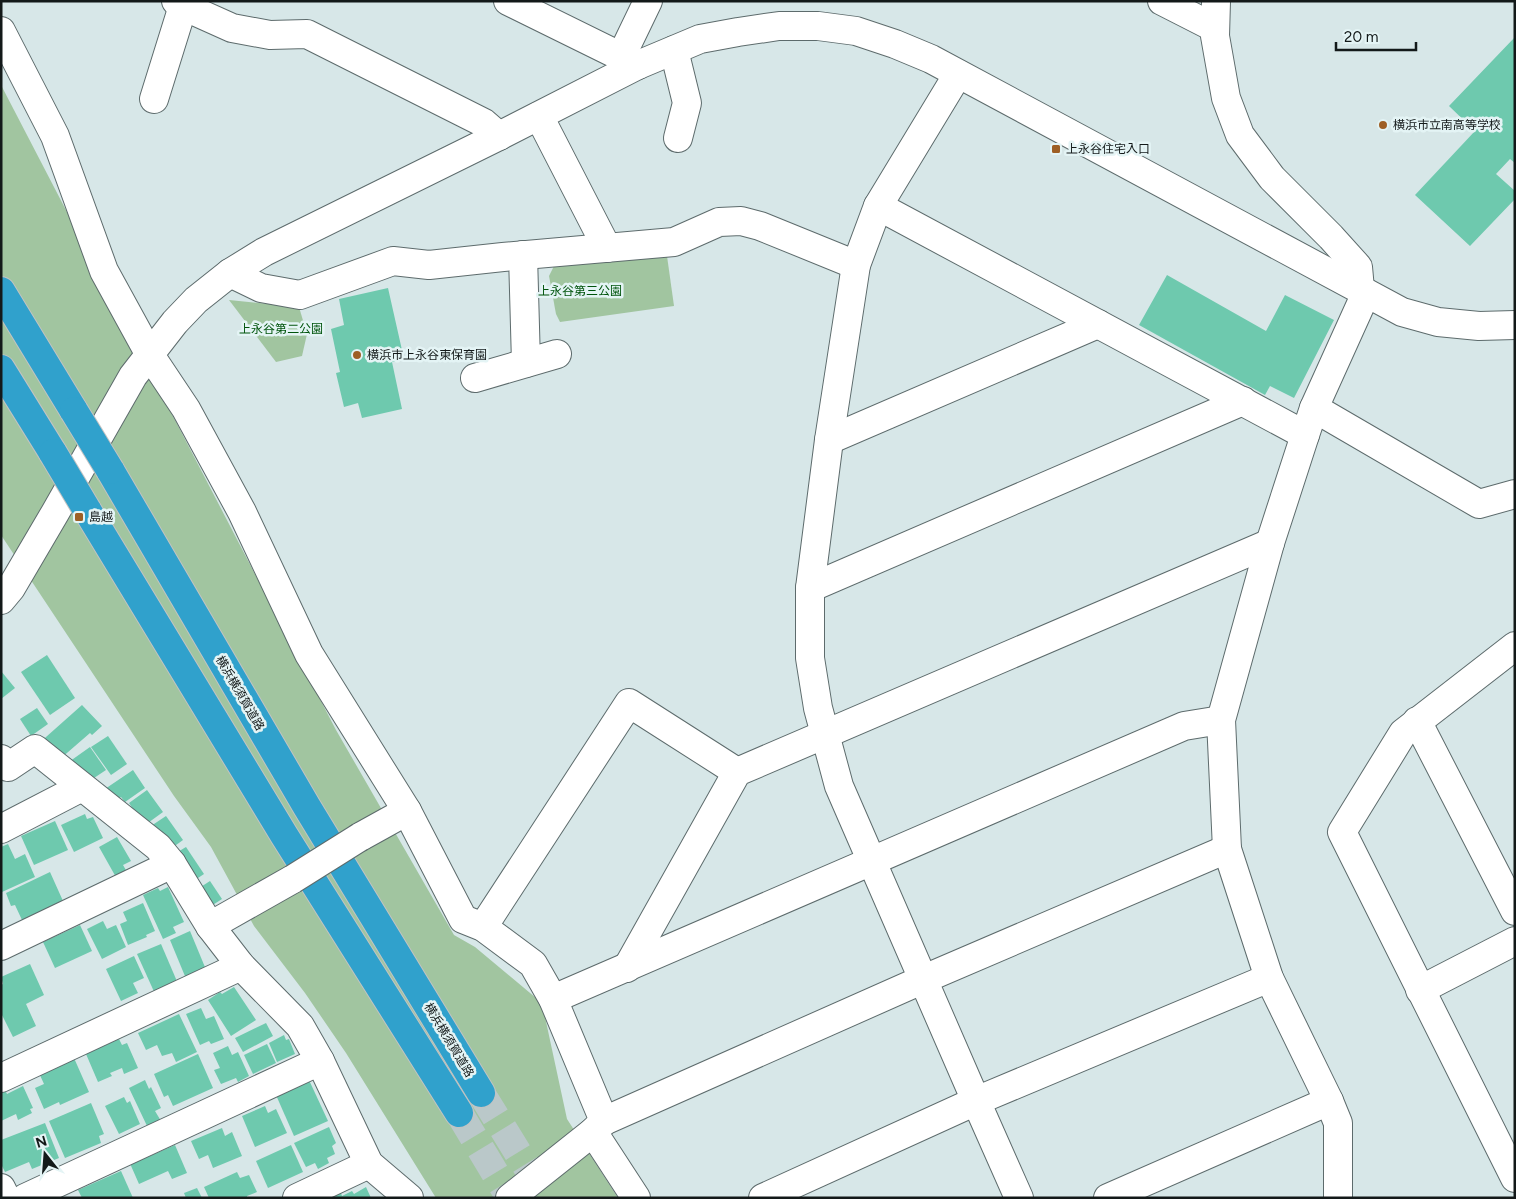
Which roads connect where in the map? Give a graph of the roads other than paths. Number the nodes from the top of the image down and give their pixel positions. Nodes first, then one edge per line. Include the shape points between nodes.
1 (508, 1) edge
2 (648, 1) edge
3 (1162, 1) edge
4 (180, 4) edge
5 (1215, 14) edge
6 (1, 31) edge
7 (674, 50) junction
8 (630, 61) junction
9 (958, 74) junction
10 (154, 99) dead end
11 (539, 116) junction
12 (499, 136) junction
13 (678, 138) dead end
14 (878, 206) junction
15 (607, 248) junction
16 (523, 256) junction
17 (856, 265) junction
18 (230, 273) junction
19 (1, 291) edge
20 (1363, 291) junction
21 (1098, 324) junction
22 (1515, 325) edge
23 (150, 354) junction
24 (557, 354) dead end
25 (526, 363) junction
26 (1, 369) edge
27 (475, 378) dead end
28 (1243, 401) junction
29 (1314, 408) junction
30 (1305, 435) junction
31 (830, 440) junction
32 (1515, 494) edge
33 (1270, 543) junction
34 (810, 588) junction
35 (1, 600) edge
36 (1512, 655) edge
37 (1221, 720) junction
38 (1417, 721) junction
39 (824, 735) junction
40 (1, 758) edge
41 (737, 772) junction
42 (82, 787) junction
43 (407, 811) junction
44 (1, 829) edge
45 (1227, 850) junction
46 (872, 862) junction
47 (172, 864) junction
48 (1515, 911) edge
49 (210, 926) junction
50 (483, 927) junction
51 (1515, 941) edge
52 (1, 946) edge
53 (241, 966) junction
54 (627, 968) junction
55 (1269, 978) junction
56 (924, 980) junction
57 (1420, 990) junction
58 (553, 999) junction
59 (320, 1061) junction
60 (1, 1078) edge
61 (481, 1093) tunnel mouth
62 (976, 1101) junction
63 (1329, 1101) junction
64 (459, 1113) tunnel mouth
65 (598, 1126) junction
66 (369, 1164) junction
67 (1515, 1178) edge
68 (1, 1188) edge
69 (6, 1198) edge
70 (25, 1198) edge
71 (297, 1198) edge
72 (409, 1198) edge
73 (510, 1198) edge
74 (636, 1198) edge
75 (763, 1198) edge
76 (1019, 1198) edge
77 (1108, 1198) edge
78 (1338, 1198) edge

1 - 8 street
2 - 8 street
3 - 5 street
4 - 10 street
4 - 12 street via 232,28 270,35 306,34 484,123
5 - 20 street via 1215,36 1226,98 1240,135 1272,178 1358,267
6 - 23 street via 55,136 104,271
7 - 8 street
7 - 9 street via 700,40 738,32 779,26 818,26 856,31 895,44
7 - 13 street via 687,103
8 - 11 street
9 - 14 street
9 - 20 street
11 - 12 street
11 - 15 street
12 - 18 street via 264,252
14 - 17 street
14 - 21 street
15 - 16 street
15 - 17 street via 674,242 719,222 741,221
16 - 18 street via 429,265 393,262 300,295 261,288
16 - 25 street
17 - 31 street
18 - 23 street via 191,305
19 - 61 highway, 横浜横須賀道路, bridge
20 - 22 street via 1402,312 1438,322
20 - 29 street
21 - 28 street
21 - 31 street
23 - 35 street via 133,376
23 - 43 street via 186,408 242,512 309,654
24 - 25 street
25 - 27 street
26 - 64 highway, bridge via 284,835
28 - 30 street
28 - 34 street
29 - 30 street
29 - 32 street via 1479,504
30 - 33 street
31 - 34 street
33 - 37 street
33 - 39 street
34 - 39 street via 810,658
36 - 38 street
37 - 45 street
37 - 46 street via 1184,726
38 - 48 street
38 - 57 street via 1403,733 1342,832
39 - 41 street
39 - 46 street via 839,786
40 - 42 street via 8,767 35,750
41 - 50 street via 629,703
41 - 54 street
42 - 44 street
42 - 47 street via 158,847
43 - 49 street, bridge
43 - 50 street via 463,919
45 - 55 street
45 - 56 street
46 - 54 street
46 - 56 street
47 - 49 street
47 - 52 street
49 - 53 street
50 - 58 street via 533,964
51 - 57 street
53 - 59 street via 300,1026
53 - 60 street
54 - 58 street
55 - 62 street
55 - 63 street
56 - 62 street
56 - 65 street
57 - 67 street
58 - 65 street
59 - 66 street
59 - 70 street
62 - 75 street
62 - 76 street
63 - 77 street
63 - 78 street via 1338,1123
65 - 73 street
65 - 74 street
66 - 71 street
66 - 72 street
68 - 69 street

